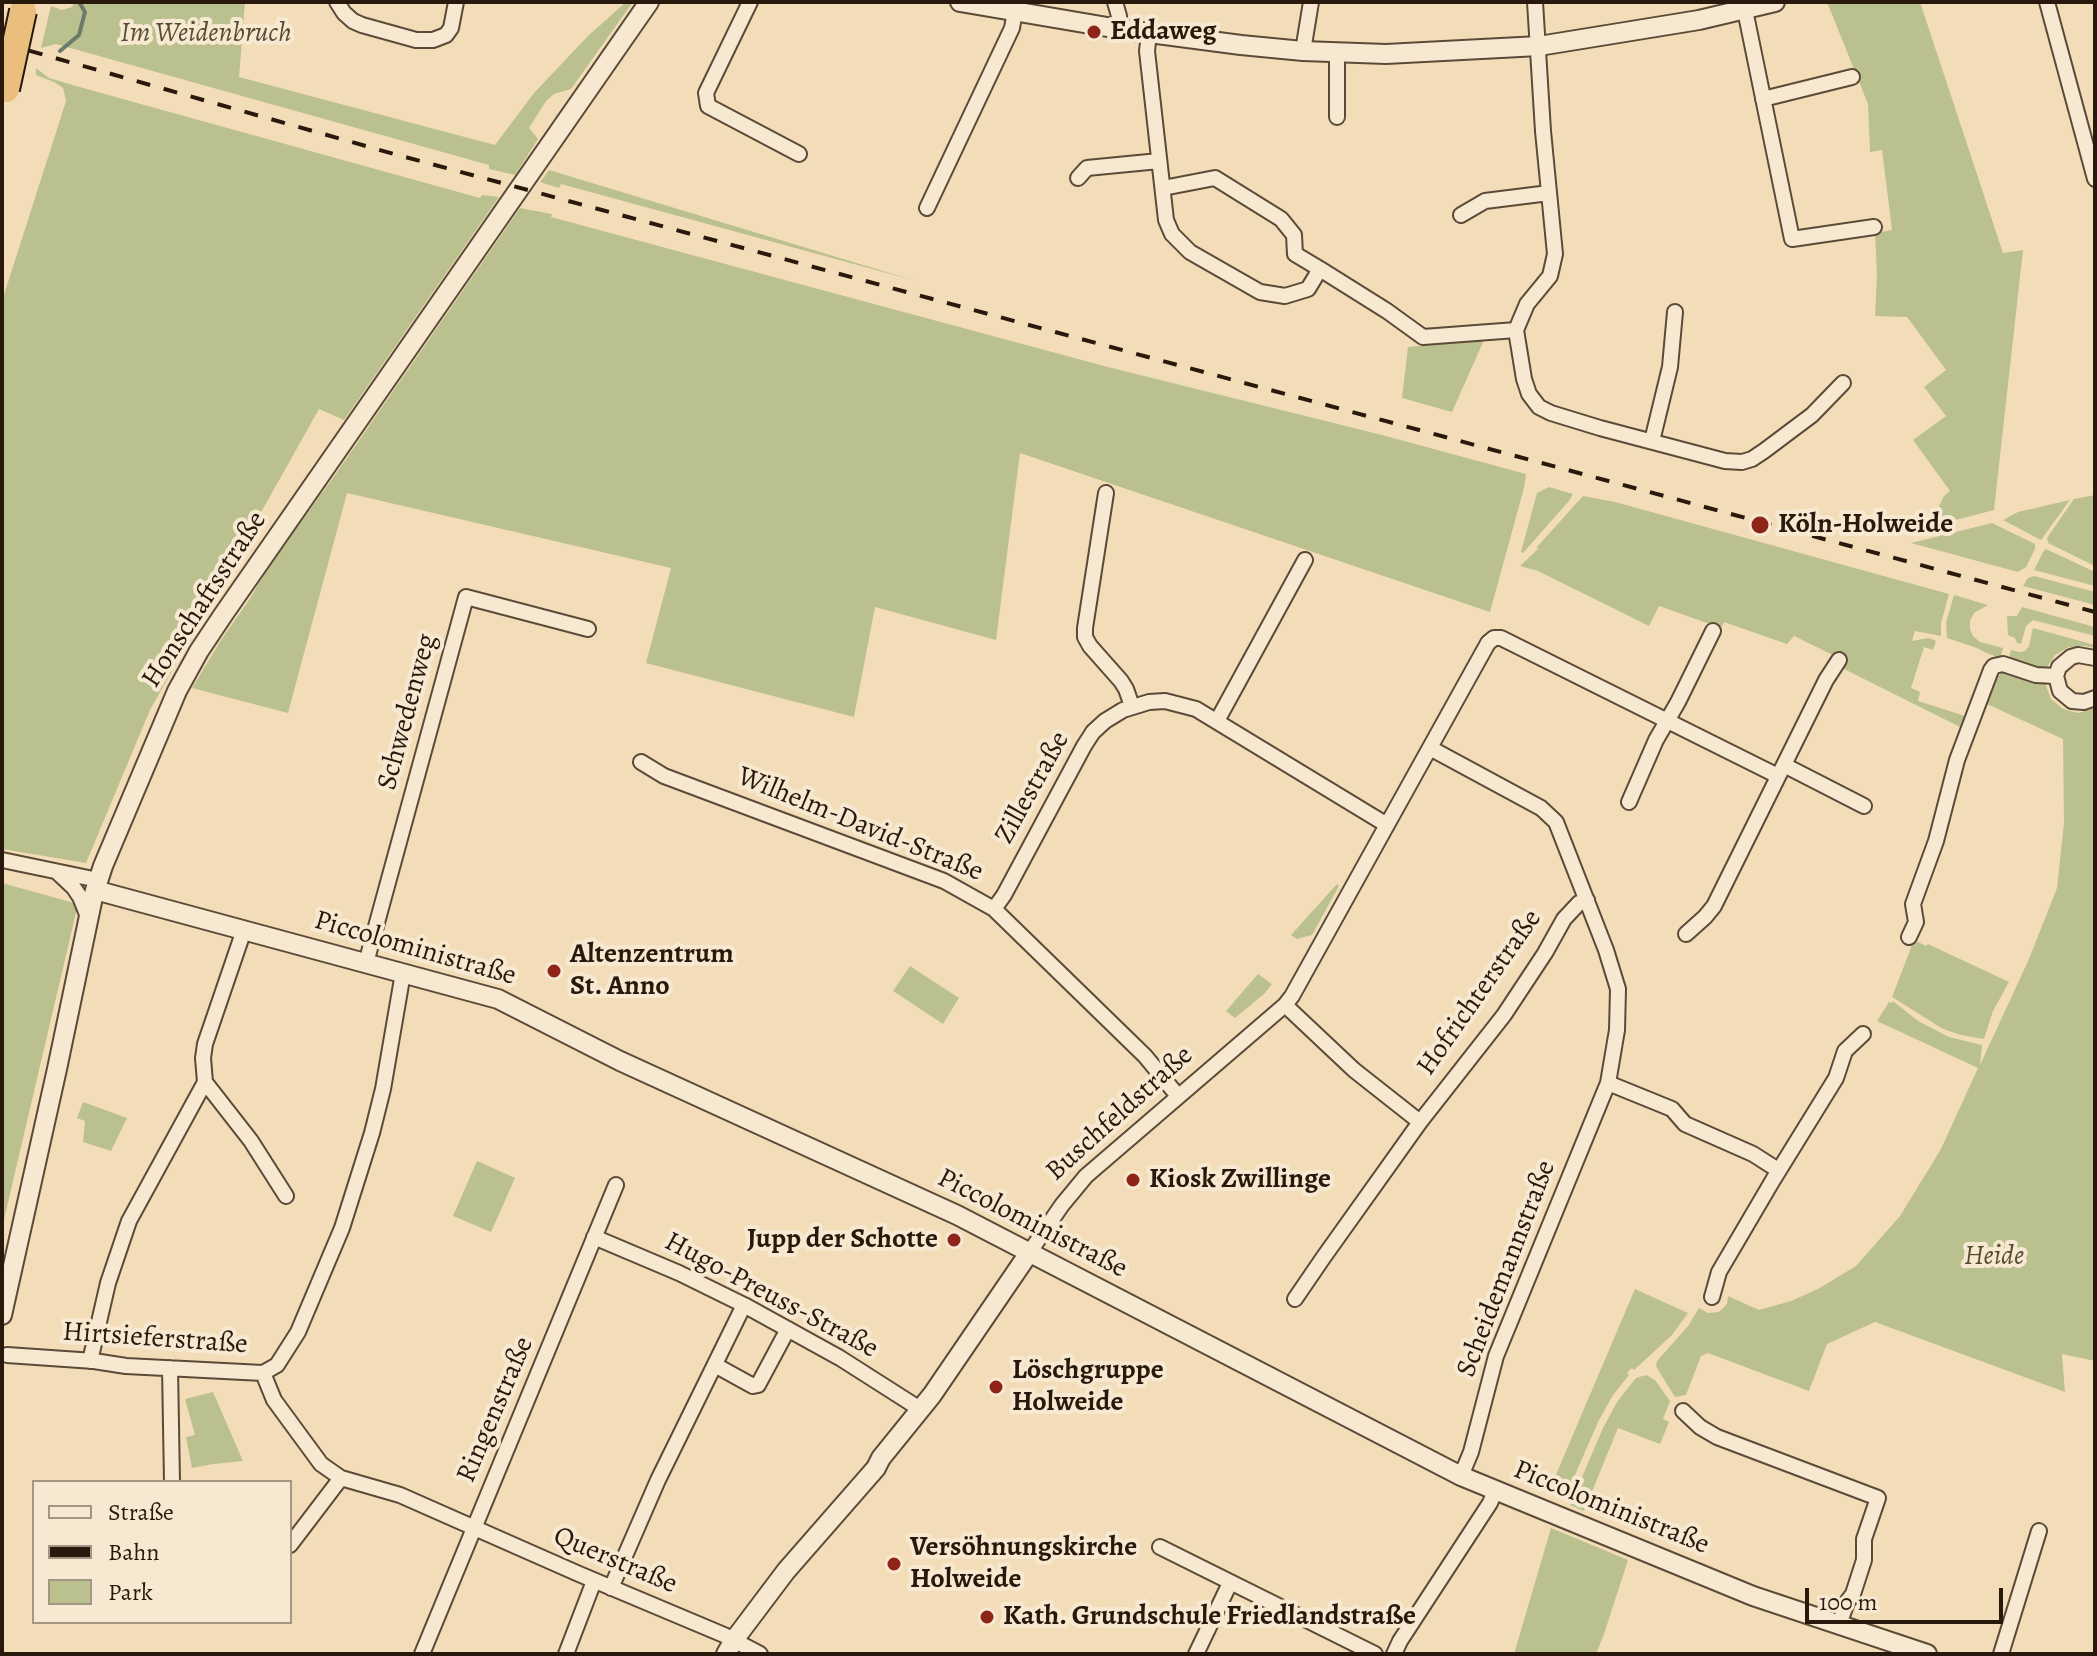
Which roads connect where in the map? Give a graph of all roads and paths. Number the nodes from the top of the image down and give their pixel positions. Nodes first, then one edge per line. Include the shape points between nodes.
1 (337, 2) edge
2 (456, 2) edge
3 (649, 2) edge
4 (750, 2) edge
5 (960, 2) edge
6 (1115, 2) edge
7 (1311, 2) edge
8 (1535, 2) edge
9 (1775, 2) edge
10 (2047, 2) edge
11 (1745, 10) junction
12 (23, 11) dead end
13 (1015, 11) junction
14 (1119, 29) junction
15 (1149, 33) junction
16 (1539, 46) junction
17 (1303, 51) junction
18 (1337, 54) junction
19 (1852, 77) dead end
20 (6, 89) dead end
21 (1763, 99) junction
22 (1337, 117) dead end
23 (2091, 148) edge
24 (799, 154) dead end
25 (1159, 161) junction
26 (1078, 178) dead end
27 (2095, 179) edge
28 (1163, 188) junction
29 (1549, 193) junction
30 (927, 208) dead end
31 (1461, 215) dead end
32 (1874, 227) dead end
33 (1320, 269) junction
34 (1675, 312) dead end
35 (1516, 330) junction
36 (1843, 383) dead end
37 (1652, 441) junction
38 (1106, 493) dead end
39 (1305, 560) dead end
40 (588, 629) dead end
41 (1713, 631) dead end
42 (2095, 658) edge
43 (1839, 660) dead end
44 (2056, 676) junction
45 (2095, 698) edge
46 (1132, 706) junction
47 (1217, 721) junction
48 (1667, 721) junction
49 (1430, 748) junction
50 (641, 762) dead end
51 (1781, 771) junction
52 (1629, 802) dead end
53 (1864, 806) dead end
54 (1387, 825) junction
55 (2, 860) edge
56 (53, 870) junction
57 (96, 885) junction
58 (1587, 900) junction
59 (994, 909) junction
60 (88, 917) junction
61 (244, 930) junction
62 (1686, 934) dead end
63 (1909, 937) dead end
64 (366, 963) junction
65 (403, 973) junction
66 (1285, 1005) junction
67 (1863, 1034) dead end
68 (205, 1082) junction
69 (1608, 1083) junction
70 (1178, 1096) junction
71 (1420, 1122) junction
72 (1778, 1170) junction
73 (616, 1185) dead end
74 (286, 1196) dead end
75 (594, 1237) junction
76 (1029, 1253) junction
77 (1712, 1297) dead end
78 (1295, 1299) dead end
79 (744, 1305) junction
80 (2, 1315) edge
81 (788, 1329) junction
82 (7, 1355) dead end
83 (90, 1361) junction
84 (715, 1365) junction
85 (170, 1368) junction
86 (263, 1373) junction
87 (920, 1409) junction
88 (1683, 1411) dead end
89 (1461, 1476) junction
90 (341, 1478) junction
91 (172, 1480) edge
92 (1495, 1491) junction
93 (475, 1529) junction
94 (2039, 1531) dead end
95 (292, 1542) edge
96 (1160, 1547) dead end
97 (594, 1581) junction
98 (1230, 1583) junction
99 (611, 1588) junction
100 (1839, 1625) junction
101 (730, 1647) edge
102 (422, 1654) edge
103 (566, 1654) edge
104 (760, 1654) edge
105 (1196, 1654) edge
106 (1375, 1654) edge
107 (1394, 1654) edge
108 (1925, 1654) edge
109 (2001, 1654) edge

1 - 2 street via 362,25 433,40 451,28
3 - 57 street, Honschaftsstraße via 199,651 166,714
4 - 24 street via 706,93 708,106
5 - 13 street
6 - 14 street
7 - 17 street
8 - 16 street
9 - 11 street
10 - 23 street
11 - 16 street
11 - 21 street
12 - 20 highway, bridge
13 - 14 street
13 - 30 street via 1012,28
14 - 15 street
15 - 17 street
15 - 25 street
16 - 18 street
16 - 29 street
17 - 18 street
18 - 22 street
19 - 21 street
21 - 32 street via 1792,239
23 - 27 street
25 - 26 street via 1087,168
25 - 28 street
28 - 33 street via 1215,178 1281,219 1294,235 1295,254
28 - 33 street via 1172,234 1190,252 1260,292 1285,296 1308,289
29 - 31 street via 1485,201
29 - 35 street via 1555,254 1550,276 1527,304
33 - 35 street via 1423,337
34 - 37 street via 1670,367
35 - 37 street via 1524,379 1539,407
36 - 37 street via 1812,415 1752,459 1725,461
38 - 46 street via 1085,637 1121,681
39 - 47 street
40 - 64 street, Schwedenweg via 466,597
41 - 48 street
42 - 44 street via 2071,657
43 - 51 street
44 - 45 street via 2060,691 2072,701
44 - 63 street via 2003,664 1991,670 1957,760 1913,904 1916,922
46 - 47 street, Zillestraße via 1165,701
46 - 59 street, Zillestraße via 1093,732
47 - 54 street, Zillestraße
48 - 49 street, Buschfeldstraße via 1494,638
48 - 51 street
48 - 52 street
49 - 54 street, Buschfeldstraße
49 - 58 street, Scheidemannstraße via 1549,814
50 - 59 street, Wilhelm-David-Straße via 664,776 944,881
51 - 53 street
51 - 62 street via 1714,906
54 - 66 street, Buschfeldstraße
55 - 56 street, Piccoloministraße
56 - 57 street, Piccoloministraße
56 - 60 street via 74,888
57 - 60 street, Honschaftsstraße
57 - 61 street, Piccoloministraße
58 - 69 street, Scheidemannstraße via 1618,989
58 - 71 street, Hofrichterstraße via 1570,910 1504,1015
59 - 70 street, Wilhelm-David-Straße via 1145,1056
60 - 80 street, Honschaftsstraße
61 - 64 street, Piccoloministraße
61 - 68 street via 205,1044
64 - 65 street, Piccoloministraße
65 - 76 street, Piccoloministraße via 512,1004 620,1061 913,1193
65 - 86 street via 383,1089 342,1228 298,1332 277,1365
66 - 70 street, Buschfeldstraße
66 - 71 street, Hofrichterstraße
67 - 72 street via 1845,1051 1836,1078
68 - 74 street
68 - 83 street via 129,1221
69 - 72 street via 1672,1109 1685,1124
69 - 89 street, Scheidemannstraße via 1496,1356
70 - 76 street, Buschfeldstraße via 1086,1176
71 - 78 street, Hofrichterstraße
72 - 77 street via 1719,1272
73 - 75 street, Ringenstraße
75 - 79 street, Hugo-Preuss-Straße
75 - 93 street, Ringenstraße
76 - 87 street, Buschfeldstraße
76 - 89 street, Piccoloministraße
79 - 81 street, Hugo-Preuss-Straße
79 - 84 street
81 - 84 street via 758,1385
81 - 87 street, Hugo-Preuss-Straße
82 - 83 street, Hirtsieferstraße
83 - 85 street, Hirtsieferstraße
84 - 99 street
85 - 86 street, Hirtsieferstraße
85 - 91 street
86 - 90 street, Hirtsieferstraße via 274,1400 321,1464
87 - 101 street, Buschfeldstraße
88 - 100 street via 1717,1437 1878,1498 1864,1539 1864,1560
89 - 92 street, Piccoloministraße
90 - 93 street, Hirtsieferstraße via 400,1495
90 - 95 street
92 - 100 street, Piccoloministraße via 1753,1596
92 - 107 street
93 - 97 street, Querstraße
93 - 102 street, Ringenstraße
94 - 109 street
96 - 98 street
97 - 99 street, Querstraße
97 - 103 street
98 - 105 street
98 - 106 street
99 - 101 street, Querstraße
100 - 108 street, Piccoloministraße
101 - 104 street, Querstraße

